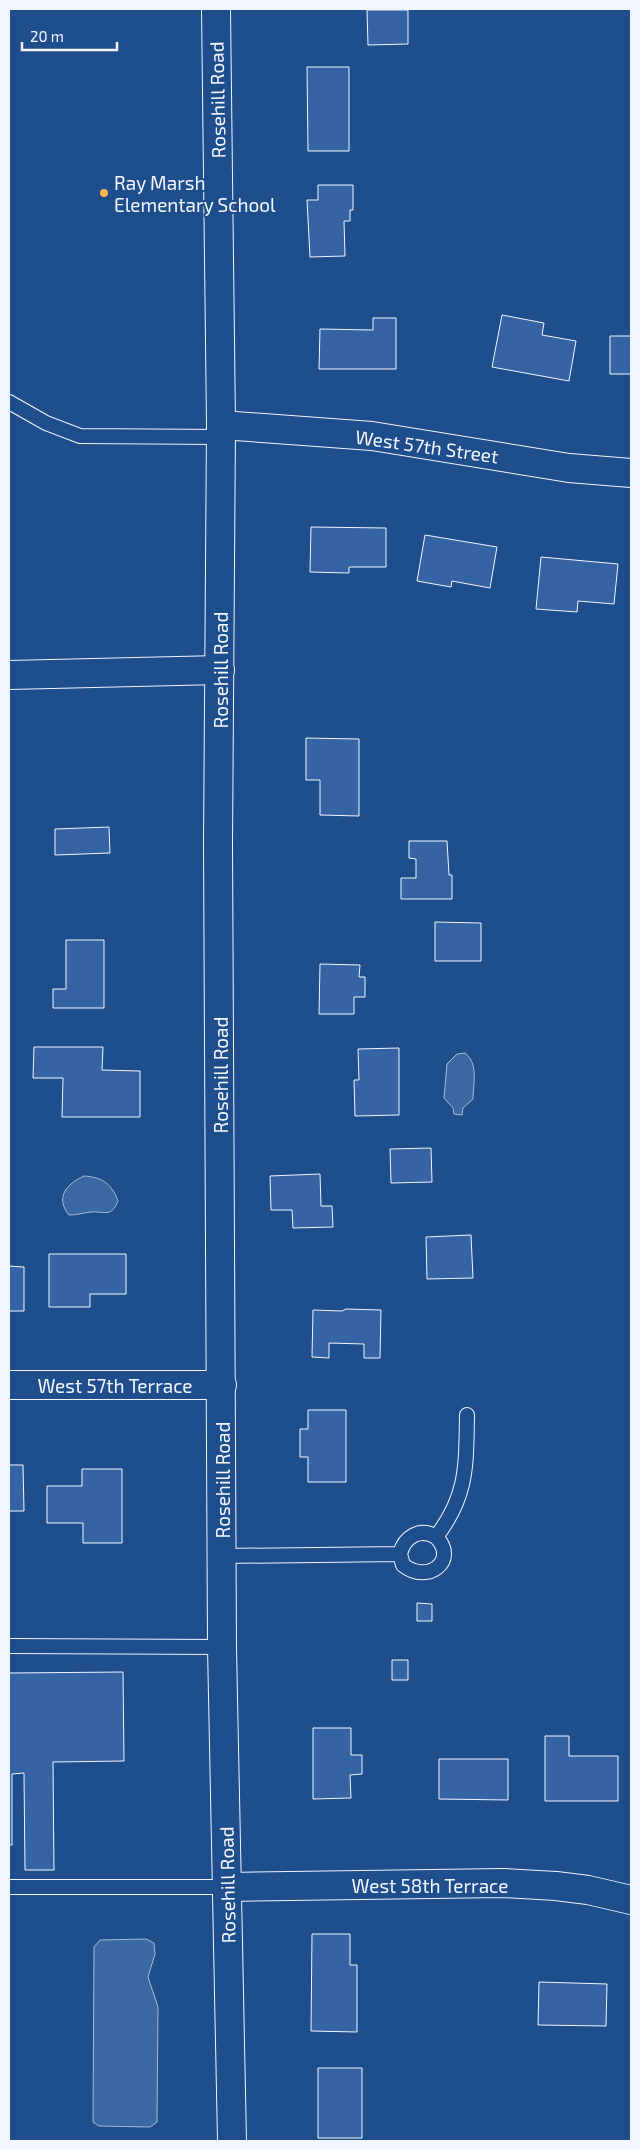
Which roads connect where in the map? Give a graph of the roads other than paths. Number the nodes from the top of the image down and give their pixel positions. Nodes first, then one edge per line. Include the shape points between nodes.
1 (216, 9) edge
2 (9, 402) edge
3 (221, 431) junction
4 (631, 473) edge
5 (220, 670) junction
6 (9, 675) edge
7 (9, 1385) edge
8 (222, 1385) junction
9 (467, 1415) dead end
10 (436, 1537) junction
11 (400, 1554) junction
12 (222, 1556) junction
13 (9, 1646) edge
14 (222, 1647) junction
15 (9, 1887) edge
16 (226, 1887) junction
17 (631, 1900) edge
18 (232, 2141) edge

1 - 3 street, Rosehill Road
2 - 3 lane via 46,423 80,436
3 - 4 street, West 57th Street via 372,436 569,468
3 - 5 street, Rosehill Road
5 - 6 street
5 - 8 street, Rosehill Road via 218,854
7 - 8 street, West 57th Terrace
8 - 12 street, Rosehill Road
9 - 10 lane via 466,1467 461,1491 454,1511
10 - 11 lane via 427,1533 411,1536 403,1543
10 - 11 lane via 443,1548 443,1556 440,1567 434,1571 412,1571 403,1565
11 - 12 lane
12 - 14 street, Rosehill Road
13 - 14 lane
14 - 16 street, Rosehill Road
15 - 16 lane
16 - 17 street, West 58th Terrace via 512,1884 588,1890
16 - 18 street, Rosehill Road

